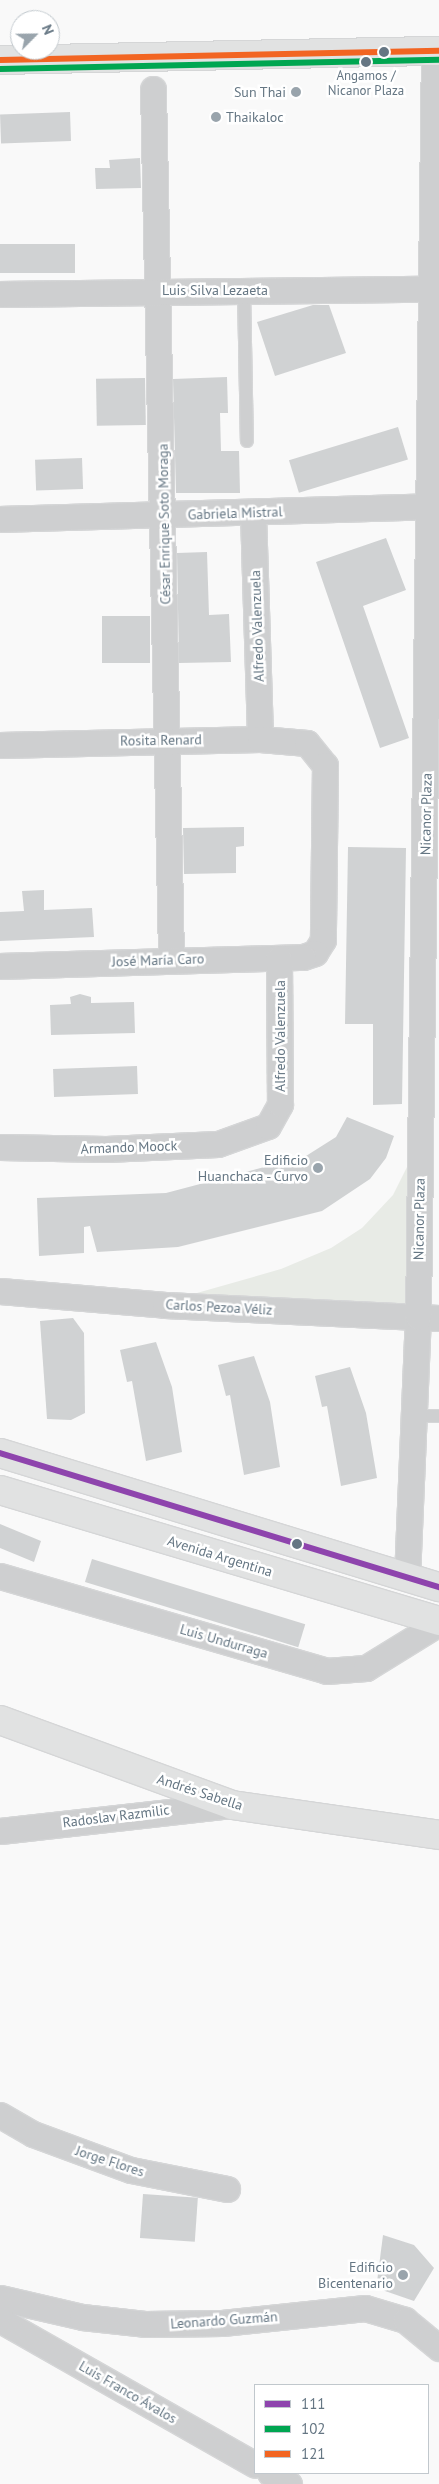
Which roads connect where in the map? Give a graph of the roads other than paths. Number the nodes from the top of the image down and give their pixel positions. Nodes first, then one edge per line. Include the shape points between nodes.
1 (436, 51) edge
2 (0, 60) edge
3 (153, 88) dead end
4 (430, 289) junction
5 (244, 290) junction
6 (158, 291) junction
7 (0, 294) edge
8 (247, 441) dead end
9 (434, 506) edge
10 (253, 512) junction
11 (164, 514) junction
12 (0, 519) edge
13 (434, 650) edge
14 (260, 739) junction
15 (167, 740) junction
16 (0, 745) edge
17 (433, 754) edge
18 (431, 932) edge
19 (315, 953) joint
20 (279, 958) junction
21 (172, 959) junction
22 (0, 966) edge
23 (430, 1110) edge
24 (256, 1134) joint
25 (0, 1147) edge
26 (0, 1291) edge
27 (428, 1317) edge
28 (427, 1416) edge
29 (0, 1453) edge
30 (0, 1490) edge
31 (0, 1576) edge
32 (407, 1577) junction
33 (439, 1587) edge
34 (439, 1622) edge
35 (0, 1720) edge
36 (232, 1805) junction
37 (0, 1831) edge
38 (439, 1835) edge
39 (0, 2115) edge
40 (227, 2189) dead end
41 (0, 2298) edge
42 (0, 2320) edge
43 (439, 2348) edge
44 (254, 2464) edge
45 (272, 2474) edge
46 (289, 2484) edge

1 - 2 main road
1 - 4 street, Nicanor Plaza
3 - 6 street, César Enrique Soto Moraga
4 - 5 street, Luis Silva Lezaeta
4 - 9 street, Nicanor Plaza
5 - 6 street, Luis Silva Lezaeta
5 - 8 lane
6 - 7 street, Luis Silva Lezaeta
6 - 11 street, César Enrique Soto Moraga
9 - 10 street, Gabriela Mistral
9 - 13 street, Nicanor Plaza
10 - 11 street, Gabriela Mistral
10 - 14 street, Alfredo Valenzuela
11 - 12 street, Gabriela Mistral
11 - 15 street, César Enrique Soto Moraga
13 - 17 street, Nicanor Plaza
14 - 15 street, Rosita Renard
14 - 19 street, Rosita Renard via 307,743 325,765 323,940
15 - 16 street, Rosita Renard
15 - 21 street, César Enrique Soto Moraga
17 - 18 street, Nicanor Plaza
18 - 23 street, Nicanor Plaza
19 - 20 street, José María Caro
20 - 21 street, José María Caro
20 - 24 street, Alfredo Valenzuela via 280,1104 268,1126
21 - 22 street, José María Caro
23 - 27 street, Nicanor Plaza
24 - 25 street, Armando Moock via 218,1144 106,1149
26 - 27 street, Carlos Pezoa Véliz via 165,1305
27 - 28 street, Nicanor Plaza
28 - 32 street, Nicanor Plaza
29 - 32 main road
30 - 34 main road, Avenida Argentina
31 - 34 street, Luis Undurraga via 326,1671 366,1668
32 - 33 main road
35 - 36 main road, Andrés Sabella
36 - 37 street, Radoslav Razmilic
36 - 38 main road, Andrés Sabella
39 - 40 street, Jorge Flores via 33,2134 131,2170
41 - 43 street, Leonardo Guzmán via 82,2317 146,2324 222,2323 365,2308 405,2320
42 - 44 street, Luis Franco Ávalos
45 - 46 street

